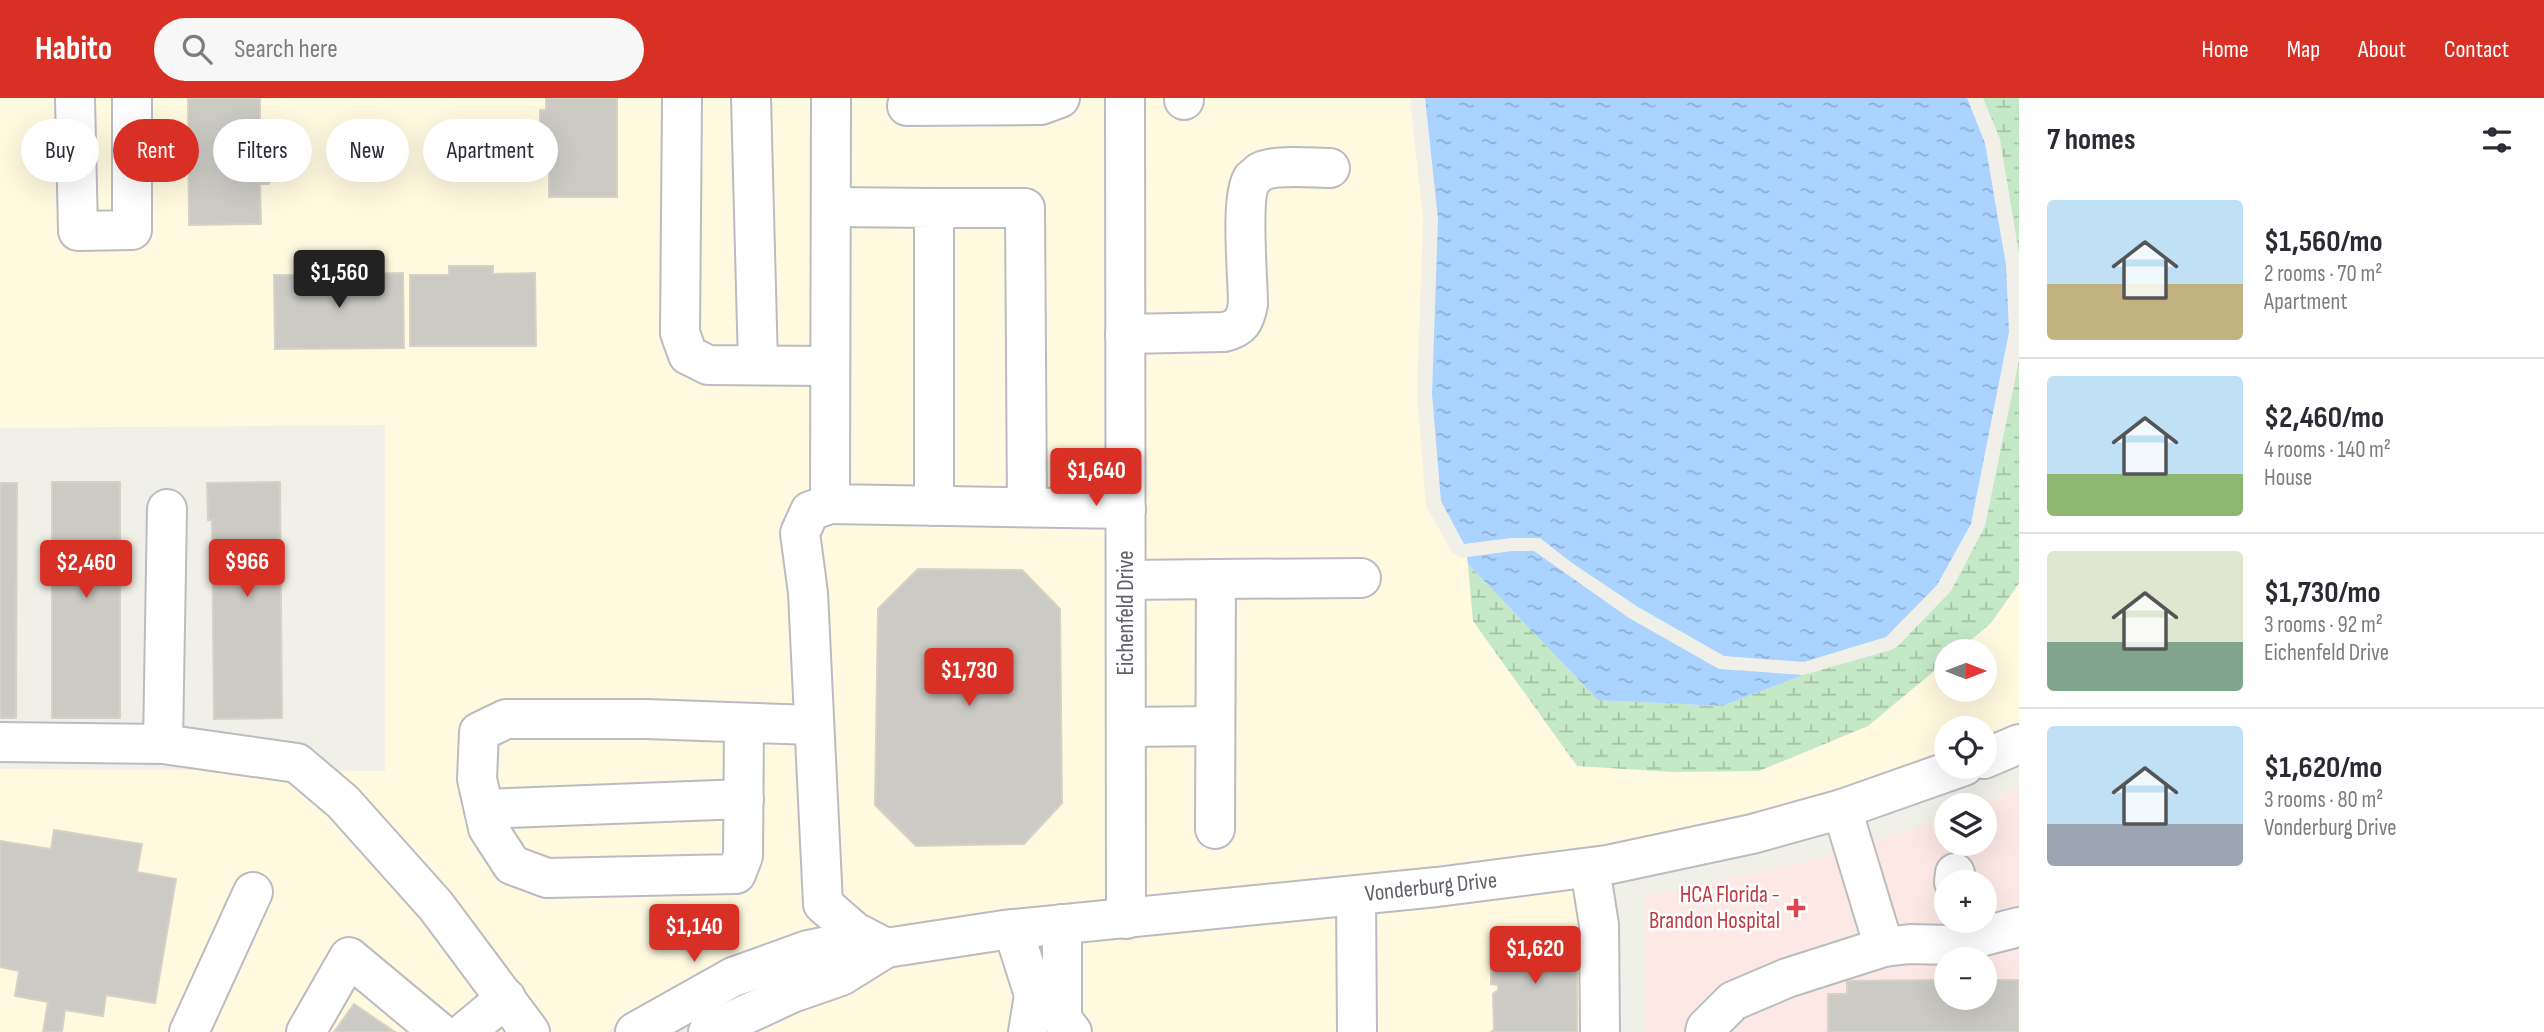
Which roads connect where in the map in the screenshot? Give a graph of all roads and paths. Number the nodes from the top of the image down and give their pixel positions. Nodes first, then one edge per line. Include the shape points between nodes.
1 (75, 98) edge
2 (132, 98) edge
3 (682, 98) edge
4 (751, 98) edge
5 (831, 98) edge
6 (1060, 98) edge
7 (1125, 98) edge
8 (908, 106) dead end
9 (1330, 167) dead end
10 (831, 206) junction
11 (934, 208) junction
12 (1125, 334) junction
13 (758, 365) junction
14 (830, 366) junction
15 (830, 504) junction
16 (934, 506) junction
17 (1027, 508) junction
18 (167, 509) dead end
19 (1126, 509) junction
20 (1361, 578) dead end
21 (1216, 579) junction
22 (1126, 580) junction
23 (744, 723) junction
24 (814, 725) junction
25 (1215, 726) junction
26 (1126, 727) junction
27 (0, 742) edge
28 (163, 744) junction
29 (2019, 744) edge
30 (1997, 753) edge
31 (1934, 777) edge
32 (744, 799) junction
33 (484, 809) junction
34 (1842, 809) junction
35 (1215, 828) dead end
36 (1590, 867) junction
37 (253, 892) dead end
38 (1356, 896) junction
39 (1126, 919) junction
40 (1062, 925) junction
41 (2019, 927) edge
42 (1013, 929) junction
43 (1997, 929) edge
44 (1950, 933) edge
45 (1884, 947) junction
46 (886, 948) junction
47 (506, 998) junction
48 (189, 1032) edge
49 (306, 1032) edge
50 (439, 1032) edge
51 (465, 1032) edge
52 (530, 1032) edge
53 (635, 1032) edge
54 (708, 1032) edge
55 (1028, 1032) edge
56 (1072, 1032) edge
57 (1357, 1032) edge
58 (1600, 1032) edge
59 (1705, 1032) edge

1 - 2 street via 78,231 132,230
3 - 13 street via 680,332 688,355 708,365
4 - 13 street
5 - 10 street
6 - 8 street via 1041,105
7 - 12 street, Eichenfeld Drive
9 - 12 street via 1272,168 1252,179 1246,210 1248,304 1245,319 1237,328
10 - 11 street
10 - 14 street
11 - 16 street
11 - 17 street via 1025,208
12 - 19 street, Eichenfeld Drive
13 - 14 street
14 - 15 street
15 - 16 street
15 - 24 street via 810,511 800,533
16 - 17 street
17 - 19 street
18 - 28 street
19 - 22 street, Eichenfeld Drive
20 - 21 street
21 - 22 street
21 - 25 street
22 - 26 street, Eichenfeld Drive
23 - 24 street
23 - 32 street
23 - 33 street via 506,719 479,732 477,779
24 - 46 street via 823,904 855,932
25 - 26 street
25 - 35 street
26 - 39 street, Eichenfeld Drive
27 - 28 street
28 - 47 street via 297,763 342,802 436,906
29 - 30 street
31 - 34 street, Vonderburg Drive
32 - 33 street
32 - 33 street via 743,856 736,874 547,878 512,865 488,828
34 - 36 street, Vonderburg Drive via 1666,854
34 - 45 street
36 - 38 street, Vonderburg Drive
36 - 58 street via 1599,925
37 - 48 street
38 - 39 street, Vonderburg Drive
38 - 57 street
39 - 40 street, Vonderburg Drive
40 - 42 street, Vonderburg Drive
40 - 56 street via 1062,1019
41 - 43 street
42 - 46 street, Vonderburg Drive
42 - 55 street via 1034,995
44 - 45 street
45 - 59 street via 1787,978 1734,1001
46 - 53 street, Vonderburg Drive via 832,945 783,957 733,977
46 - 54 street, Vonderburg Drive via 841,976
47 - 51 street
47 - 52 street
49 - 50 street via 349,957

